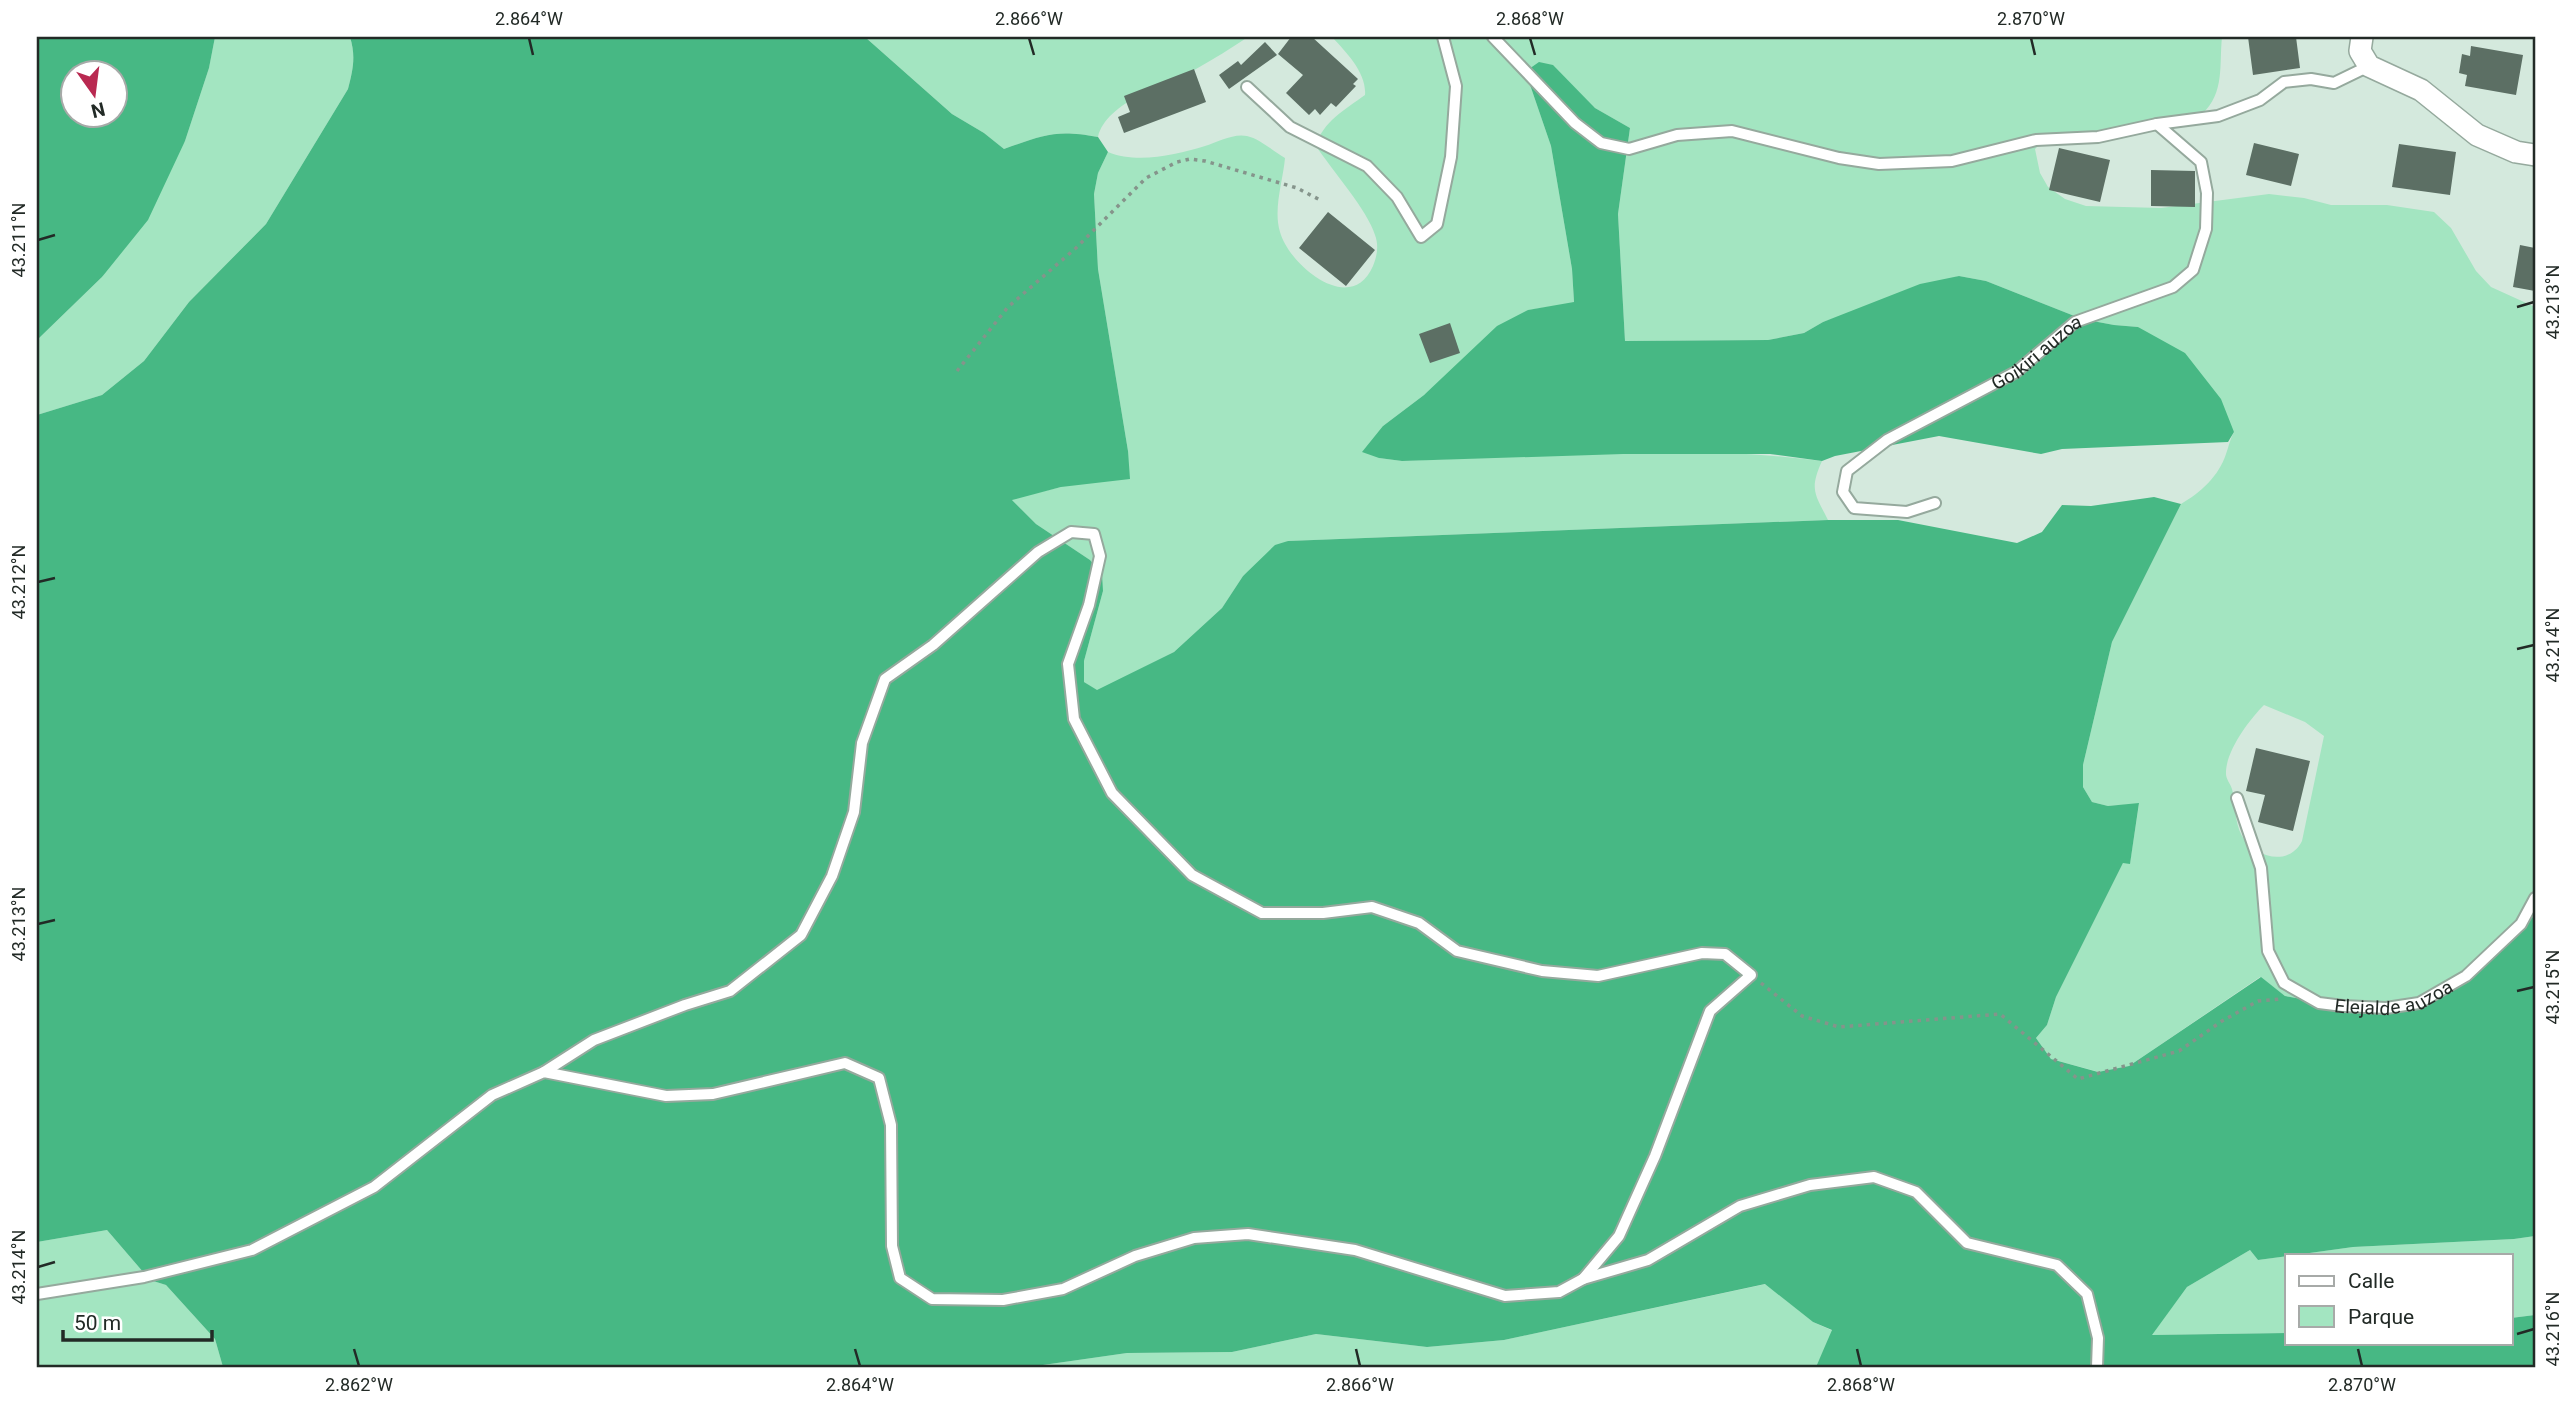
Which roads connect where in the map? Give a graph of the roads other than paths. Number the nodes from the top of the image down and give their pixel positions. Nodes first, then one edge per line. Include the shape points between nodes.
1 (1443, 37) edge
2 (1493, 37) edge
3 (2362, 37) edge
4 (2369, 66) junction
5 (1247, 87) dead end
6 (2157, 124) junction
7 (2535, 155) edge
8 (1935, 503) dead end
9 (2237, 798) dead end
10 (2535, 898) edge
11 (544, 1072) junction
12 (1583, 1279) junction
13 (37, 1294) edge
14 (2097, 1367) edge

1 - 5 lane via 1456,86 1451,157 1437,225 1421,237 1396,197 1367,166 1290,127
2 - 6 lane via 1575,123 1601,143 1629,149 1677,135 1731,131 1879,164 1952,161 2036,140 2098,137
3 - 4 street via 2360,51
4 - 6 lane via 2334,83 2311,79 2284,82 2260,100 2218,116
4 - 7 street via 2420,90 2477,135
6 - 8 lane, Goikiri auzoa via 2201,162 2207,193 2206,229 2193,270 2173,288 2075,323 2016,372 1886,440 1847,471 1843,492 1854,508 1908,512
9 - 10 lane, Elejalde auzoa via 2261,868 2268,951 2284,983 2319,1003 2386,1008 2419,1003 2466,976 2521,924
11 - 12 lane via 666,1096 713,1094 845,1063 879,1079 891,1125 892,1246 900,1278 932,1299 1003,1300 1063,1289 1135,1256 1194,1238 1248,1234 1355,1250 1505,1296 1559,1292
11 - 12 lane via 594,1040 730,991 801,936 832,876 854,812 862,743 885,679 933,645 1038,552 1071,532 1094,534 1100,556 1068,664 1074,719 1112,793 1192,875 1262,913 1323,913 1372,906 1419,923 1457,951 1542,971 1598,976 1702,953 1725,954 1751,975 1710,1011 1619,1236
11 - 13 lane via 492,1095 374,1187 252,1250 145,1277
12 - 14 lane via 1648,1260 1740,1206 1810,1185 1874,1177 1916,1192 1967,1243 2057,1265 2087,1294 2098,1338

